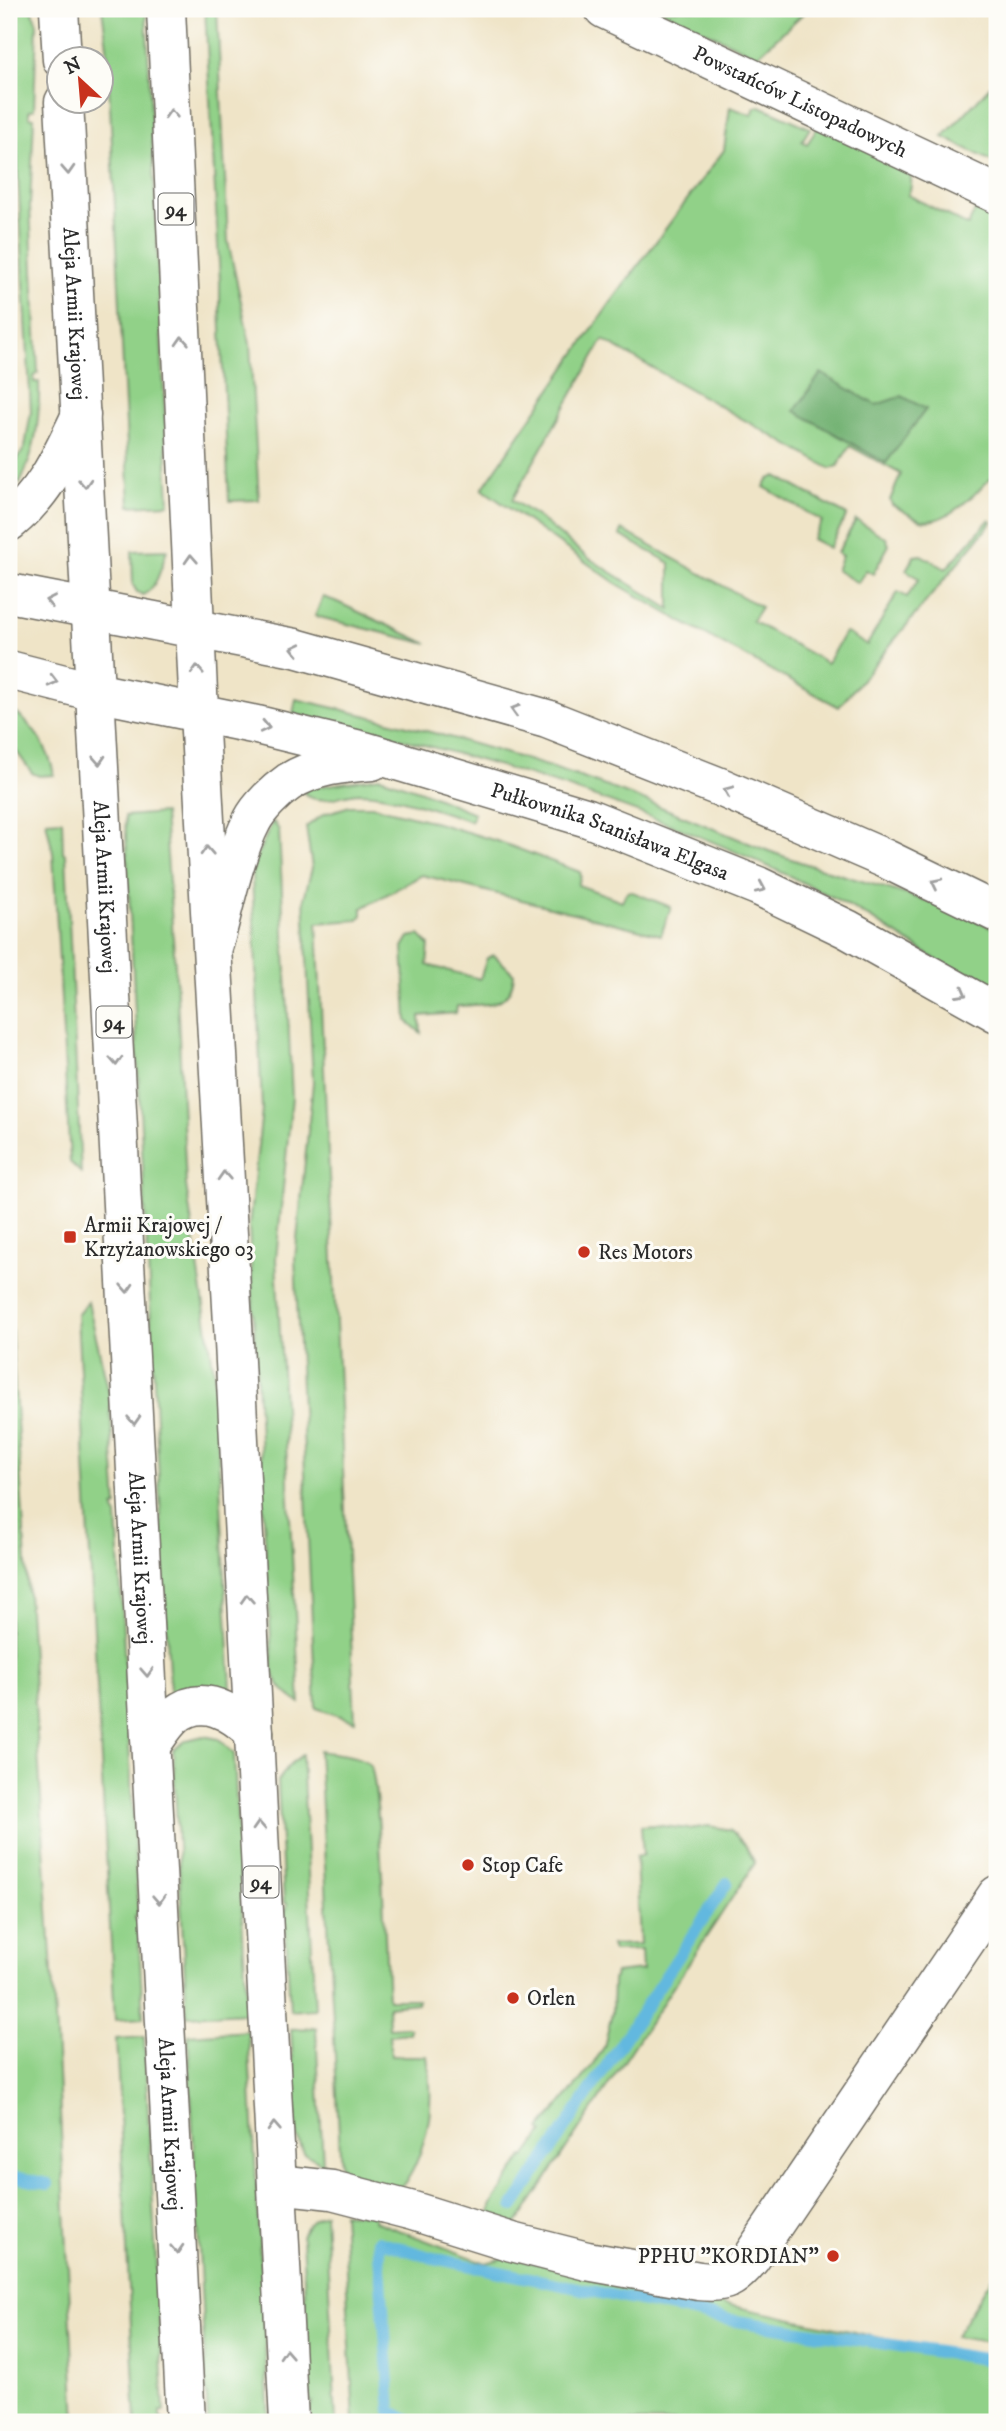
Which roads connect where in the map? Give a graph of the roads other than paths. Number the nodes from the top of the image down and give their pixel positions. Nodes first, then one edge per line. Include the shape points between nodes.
1 (59, 9) edge
2 (166, 9) edge
3 (604, 9) edge
4 (61, 46) edge
5 (65, 116) edge
6 (997, 194) edge
7 (81, 415) junction
8 (9, 522) edge
9 (9, 593) edge
10 (90, 608) junction
11 (195, 627) junction
12 (9, 670) edge
13 (95, 692) junction
14 (199, 713) junction
15 (391, 759) junction
16 (997, 913) edge
17 (212, 949) junction
18 (997, 1013) edge
19 (254, 1732) junction
20 (151, 1745) junction
21 (997, 1895) edge
22 (277, 2184) junction
23 (186, 2422) edge
24 (289, 2422) edge

1 - 4 main road
11 -> 2 main road, 94
3 - 6 main road, Powstańców Listopadowych
5 -> 7 main road, Aleja Armii Krajowej / 94
7 - 8 main road via 53,473
7 -> 10 main road, Aleja Armii Krajowej / 94
10 -> 9 main road
10 - 11 main road
10 - 13 main road, Aleja Armii Krajowej / 94
14 -> 11 main road, 94
16 -> 11 main road via 720,787 547,719 318,654
12 -> 13 main road
13 - 14 main road
13 -> 20 main road, Aleja Armii Krajowej / 94
14 -> 15 main road, Pułkownika Stanisława Elgasa
17 -> 14 main road, 94
15 - 17 main road via 315,770 271,797 253,819
15 -> 18 main road, Pułkownika Stanisława Elgasa via 588,818 758,886 847,929
19 -> 17 main road, 94
19 - 20 main road via 220,1708 200,1704 173,1716
22 -> 19 main road, 94
20 -> 23 main road, Aleja Armii Krajowej / 94
21 - 22 main road via 751,2258 727,2280 699,2281 587,2261 332,2190
24 -> 22 main road, 94

